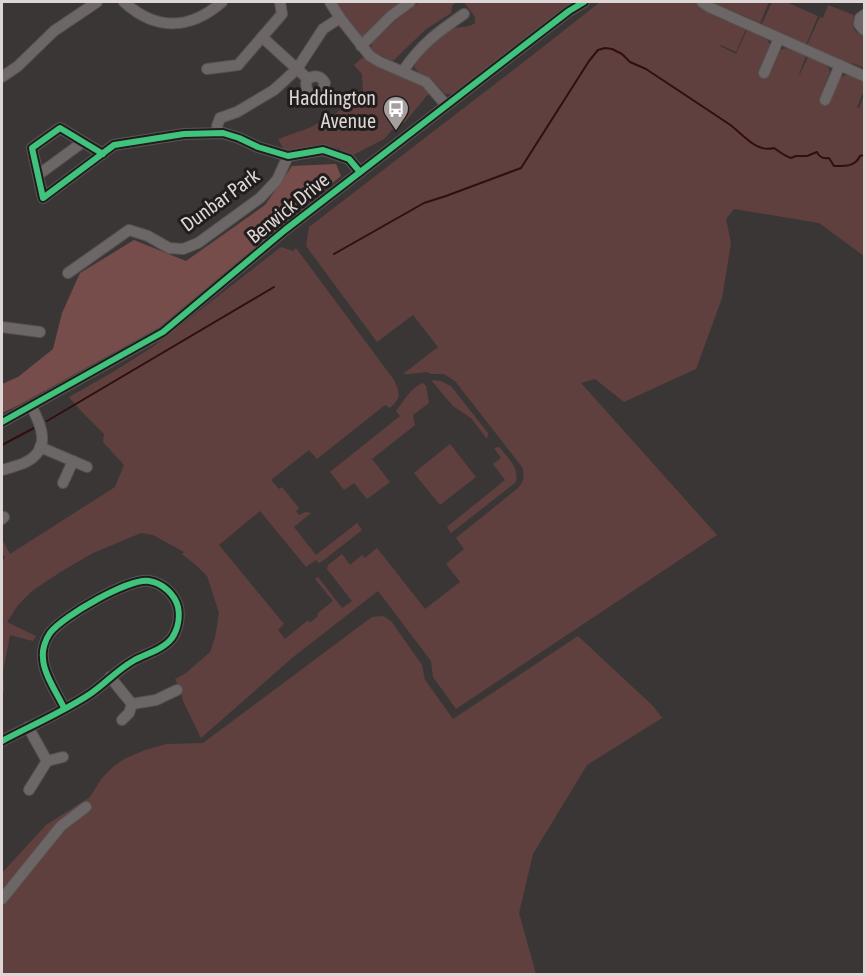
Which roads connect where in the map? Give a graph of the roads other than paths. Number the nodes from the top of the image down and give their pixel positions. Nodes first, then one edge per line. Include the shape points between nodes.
1 (97, 2) edge
2 (124, 2) edge
3 (222, 2) edge
4 (280, 2) edge
5 (330, 2) edge
6 (410, 2) edge
7 (584, 2) edge
8 (702, 2) edge
9 (465, 14) dead end
10 (864, 15) edge
11 (340, 18) junction
12 (864, 30) edge
13 (262, 37) junction
14 (779, 38) junction
15 (361, 46) junction
16 (840, 65) junction
17 (207, 69) dead end
18 (297, 69) junction
19 (403, 71) junction
20 (764, 73) dead end
21 (864, 76) edge
22 (2, 77) edge
23 (308, 79) dead end
24 (825, 100) dead end
25 (446, 105) junction
26 (218, 133) junction
27 (83, 142) junction
28 (103, 154) junction
29 (288, 156) junction
30 (360, 172) junction
31 (38, 175) junction
32 (68, 273) dead end
33 (2, 327) edge
34 (40, 332) dead end
35 (31, 406) junction
36 (2, 422) edge
37 (40, 447) junction
38 (73, 461) junction
39 (87, 466) dead end
40 (2, 470) edge
41 (63, 483) dead end
42 (110, 677) junction
43 (177, 690) dead end
44 (132, 704) junction
45 (64, 708) junction
46 (122, 720) dead end
47 (28, 727) junction
48 (2, 741) edge
49 (63, 757) dead end
50 (46, 761) junction
51 (29, 790) dead end
52 (86, 807) dead end
53 (2, 899) edge

1 - 22 street via 54,31
2 - 3 street via 144,17 172,24 199,18
4 - 13 street via 282,14
5 - 11 street
6 - 15 street
7 - 25 street, Berwick Drive
8 - 14 street
9 - 19 street via 426,42
10 - 12 street via 859,24
11 - 15 street
11 - 18 street via 323,30
13 - 17 street via 237,65
13 - 18 street
14 - 16 street
14 - 20 street
15 - 19 street via 380,62
16 - 21 street
16 - 24 street
18 - 23 street
18 - 26 street via 273,90 220,118
19 - 25 street via 426,82
25 - 30 street, Berwick Drive
26 - 28 street, Dunbar Park via 114,145
26 - 29 street, Dunbar Park
27 - 28 street, Dunbar Park
27 - 31 street
27 - 31 street, Dunbar Park via 60,128 32,148
28 - 31 street, Dunbar Park via 43,198
29 - 30 street, Dunbar Park via 323,150 349,159
29 - 32 street, Dunbar Park via 277,180 260,198 198,243 183,249 170,248 129,230
30 - 35 street, Berwick Drive via 163,332
33 - 34 street
35 - 36 street, Berwick Drive
35 - 37 street via 43,436
37 - 38 street
37 - 40 street via 26,462
38 - 39 street
38 - 41 street
42 - 44 street
42 - 45 street via 91,694
42 - 45 street via 172,639 179,615 172,595 164,587 144,581 118,589 50,633 42,658
43 - 44 street via 156,700
44 - 46 street
45 - 47 street
47 - 48 street
47 - 50 street
49 - 50 street
50 - 51 street
52 - 53 street via 61,826

